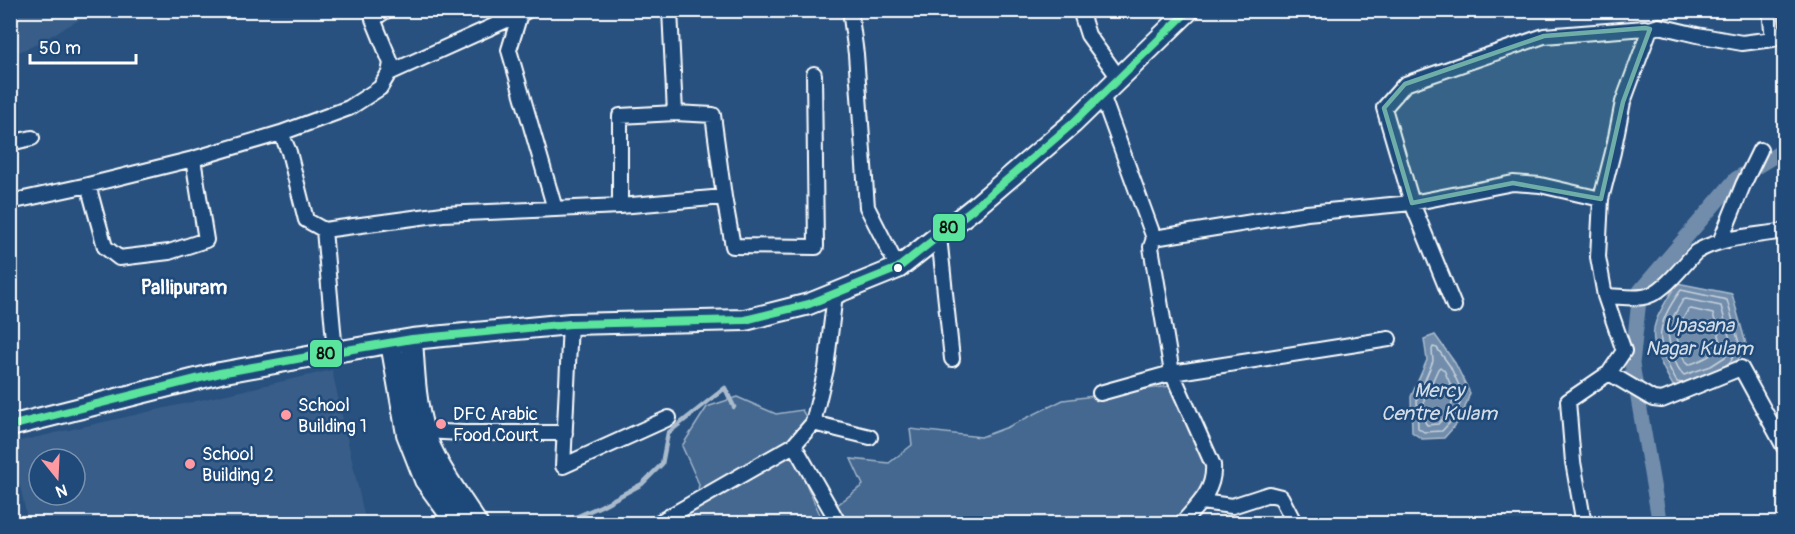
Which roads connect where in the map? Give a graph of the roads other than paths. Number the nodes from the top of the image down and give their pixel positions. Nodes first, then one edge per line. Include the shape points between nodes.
1 (387, 10) edge
2 (670, 10) edge
3 (850, 10) edge
4 (1080, 10) edge
5 (1189, 10) edge
6 (1770, 10) edge
7 (524, 12) edge
8 (1650, 29) junction
9 (389, 73) junction
10 (814, 74) dead end
11 (1119, 78) junction
12 (1102, 95) junction
13 (675, 113) junction
14 (281, 133) junction
15 (32, 138) dead end
16 (10, 143) edge
17 (1760, 150) dead end
18 (193, 159) junction
19 (88, 185) junction
20 (724, 197) junction
21 (1601, 199) junction
22 (10, 202) edge
23 (1412, 203) junction
24 (620, 206) junction
25 (555, 209) junction
26 (324, 230) junction
27 (1785, 231) edge
28 (939, 236) junction
29 (1154, 238) junction
30 (1720, 242) junction
31 (898, 268) junction
32 (835, 294) junction
33 (1605, 296) junction
34 (1454, 306) dead end
35 (570, 324) junction
36 (412, 339) junction
37 (1389, 339) dead end
38 (391, 342) junction
39 (335, 351) junction
40 (952, 359) dead end
41 (1172, 373) junction
42 (1610, 373) junction
43 (1100, 393) dead end
44 (669, 418) dead end
45 (813, 423) junction
46 (10, 426) edge
47 (424, 431) junction
48 (565, 433) junction
49 (870, 437) dead end
50 (794, 445) junction
51 (1785, 447) edge
52 (1201, 502) junction
53 (457, 524) edge
54 (477, 524) edge
55 (656, 524) edge
56 (839, 524) edge
57 (1180, 524) edge
58 (1294, 524) edge
59 (1584, 524) edge

1 - 9 street via 373,19 391,63
2 - 13 street
3 - 31 street via 867,207
4 - 11 street via 1088,35
5 - 11 main road
6 - 8 street via 1773,39 1742,43 1659,26
7 - 9 street
7 - 25 street via 509,50
8 - 21 street via 1623,102
8 - 23 street via 1544,36 1405,84 1384,108
9 - 14 street via 380,88 349,108
10 - 20 street via 816,247 734,246
11 - 12 main road
12 - 28 main road
12 - 29 street
13 - 20 street via 713,115
13 - 24 street via 620,116
14 - 18 street
14 - 26 street via 306,220
15 - 16 street
17 - 30 street
18 - 19 street
18 - 19 street via 206,240 169,252 119,258 105,247
19 - 22 street
20 - 24 street
21 - 23 street via 1513,183
21 - 33 street via 1598,257
23 - 29 street via 1307,213
23 - 34 street
24 - 25 street
25 - 26 street via 443,214
26 - 39 street
27 - 30 street
28 - 31 main road
28 - 40 street
29 - 41 street via 1151,247
30 - 33 street via 1696,252 1652,294
31 - 32 main road
32 - 35 main road via 745,320
32 - 45 street via 826,369
33 - 42 street via 1624,351
35 - 36 main road
35 - 48 street
36 - 38 main road
36 - 47 main road
37 - 41 street
38 - 39 main road
38 - 53 main road via 407,434 425,480
39 - 46 main road via 220,373
41 - 43 street
41 - 52 street via 1214,465 1214,479
42 - 51 street via 1653,399 1662,400 1741,368
42 - 59 street via 1569,401 1573,462
44 - 48 street via 563,466
45 - 49 street
45 - 50 street
47 - 48 street
47 - 54 main road via 439,465
50 - 55 street
50 - 56 street
52 - 57 street
52 - 58 street via 1232,506 1269,494 1281,497

